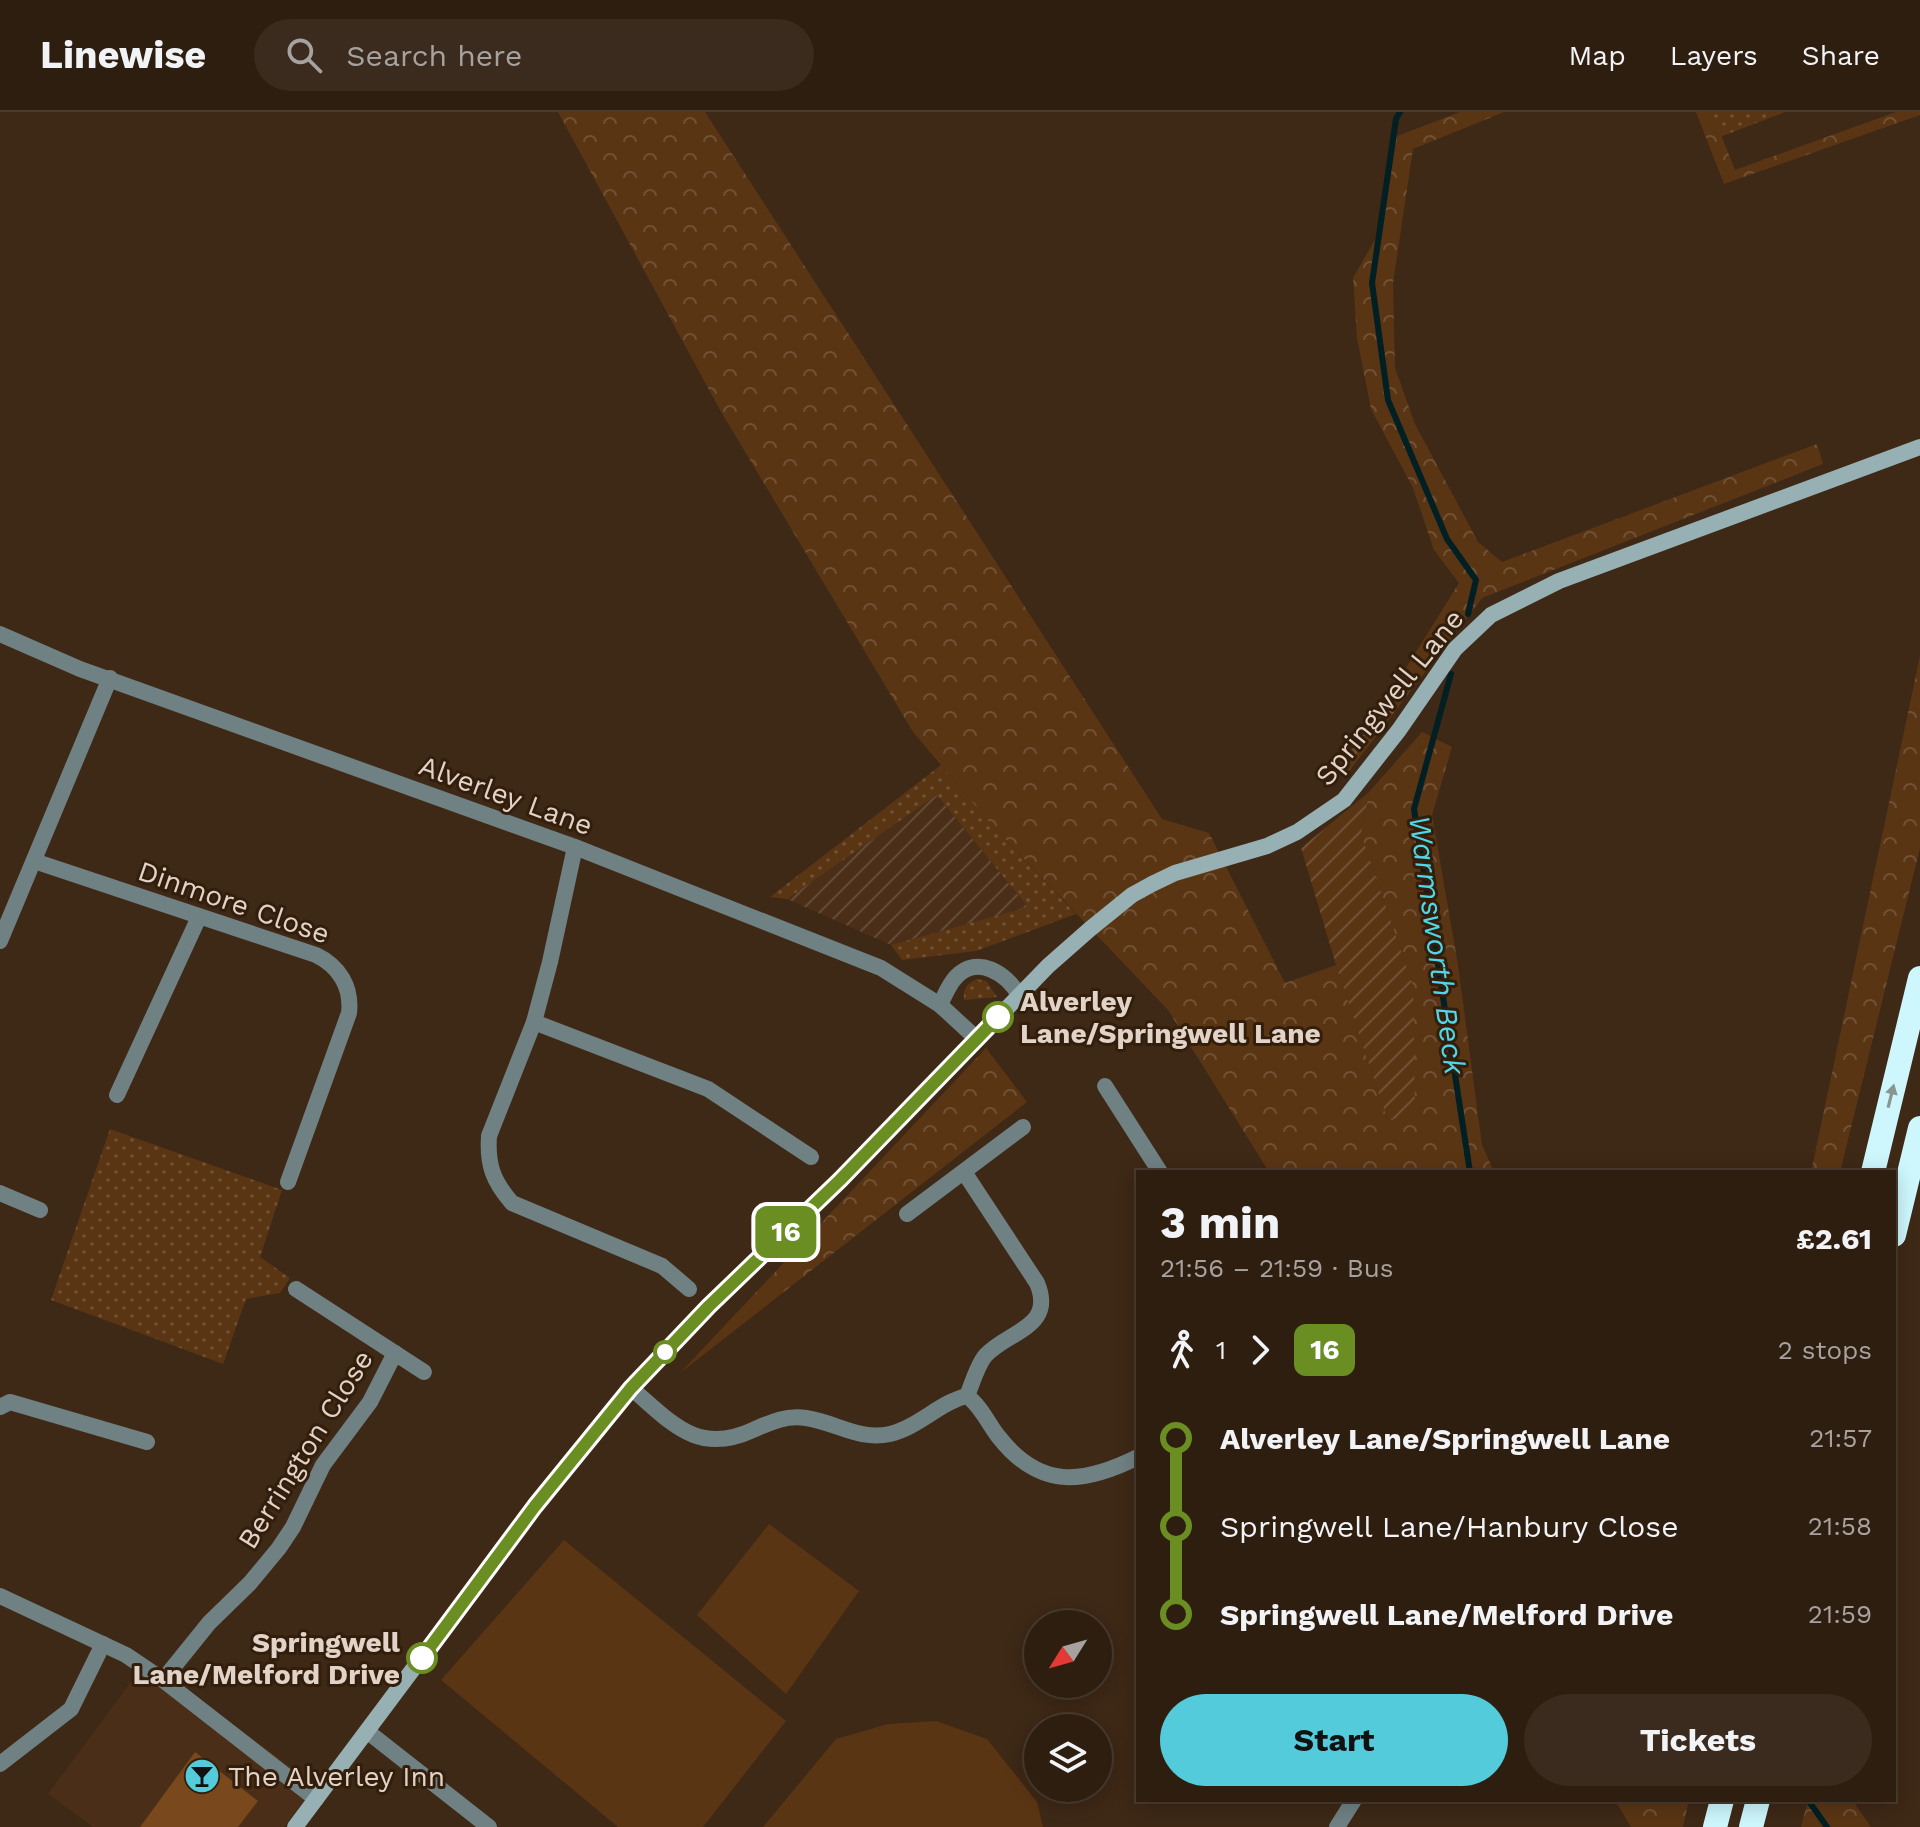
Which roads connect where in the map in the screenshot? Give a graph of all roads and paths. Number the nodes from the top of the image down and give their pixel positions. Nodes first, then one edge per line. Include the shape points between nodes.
1 (1920, 447) edge
2 (0, 634) edge
3 (110, 678) junction
4 (575, 847) junction
5 (34, 861) junction
6 (199, 917) junction
7 (2, 929) edge
8 (1920, 978) edge
9 (1019, 995) junction
10 (940, 1005) junction
11 (534, 1022) junction
12 (977, 1039) junction
13 (1105, 1086) dead end
14 (117, 1095) dead end
15 (1023, 1127) dead end
16 (1920, 1128) edge
17 (811, 1157) dead end
18 (1159, 1170) edge
19 (1873, 1170) edge
20 (964, 1172) junction
21 (288, 1182) dead end
22 (0, 1193) edge
23 (40, 1210) dead end
24 (907, 1214) dead end
25 (1896, 1227) edge
26 (296, 1289) dead end
27 (689, 1289) dead end
28 (395, 1353) junction
29 (424, 1372) dead end
30 (631, 1388) junction
31 (967, 1396) junction
32 (0, 1407) edge
33 (147, 1442) dead end
34 (1136, 1458) edge
35 (0, 1596) edge
36 (103, 1644) junction
37 (163, 1680) junction
38 (368, 1732) junction
39 (0, 1764) edge
40 (316, 1799) junction
41 (1353, 1802) edge
42 (1721, 1802) edge
43 (1757, 1802) edge
44 (295, 1827) edge
45 (489, 1827) edge
46 (1337, 1827) edge
47 (1715, 1827) edge
48 (1751, 1827) edge

1 - 9 street, Springwell Lane via 1559,581 1491,615 1455,649 1344,800 1267,846 1175,873 1132,895
2 - 3 street, Alverley Lane
3 - 4 street, Alverley Lane
3 - 5 street
4 - 10 street, Alverley Lane via 881,968
4 - 11 street
5 - 6 street, Dinmore Close
5 - 7 street
6 - 14 street
6 - 21 street, Dinmore Close via 328,961 348,992 349,1013
19 -> 8 highway
9 - 10 street via 996,971 976,967 954,978
9 - 12 street, Springwell Lane
10 - 12 street, Alverley Lane
11 - 17 street via 708,1089
11 - 27 street via 489,1136 490,1173 498,1187 512,1203 662,1266
12 - 30 street, Springwell Lane
13 - 18 street
15 - 20 street
16 - 25 highway
20 - 24 street
20 - 31 street via 1037,1283 1042,1301 1036,1320 985,1356
22 - 23 street
26 - 28 street, Berrington Close
28 - 29 street, Berrington Close
28 - 37 street, Berrington Close via 370,1402 323,1465 279,1548
30 - 31 street via 677,1428 712,1441 790,1417 863,1435 886,1435
30 - 38 street, Springwell Lane via 535,1506
31 - 34 street via 1012,1454 1043,1473 1093,1477
32 - 33 street via 10,1402
35 - 36 street
36 - 37 street
36 - 39 street via 71,1709
37 - 40 street
38 - 40 street, Springwell Lane
38 - 45 street
40 - 44 street, Springwell Lane
41 - 46 street
42 - 47 highway
43 - 48 highway

